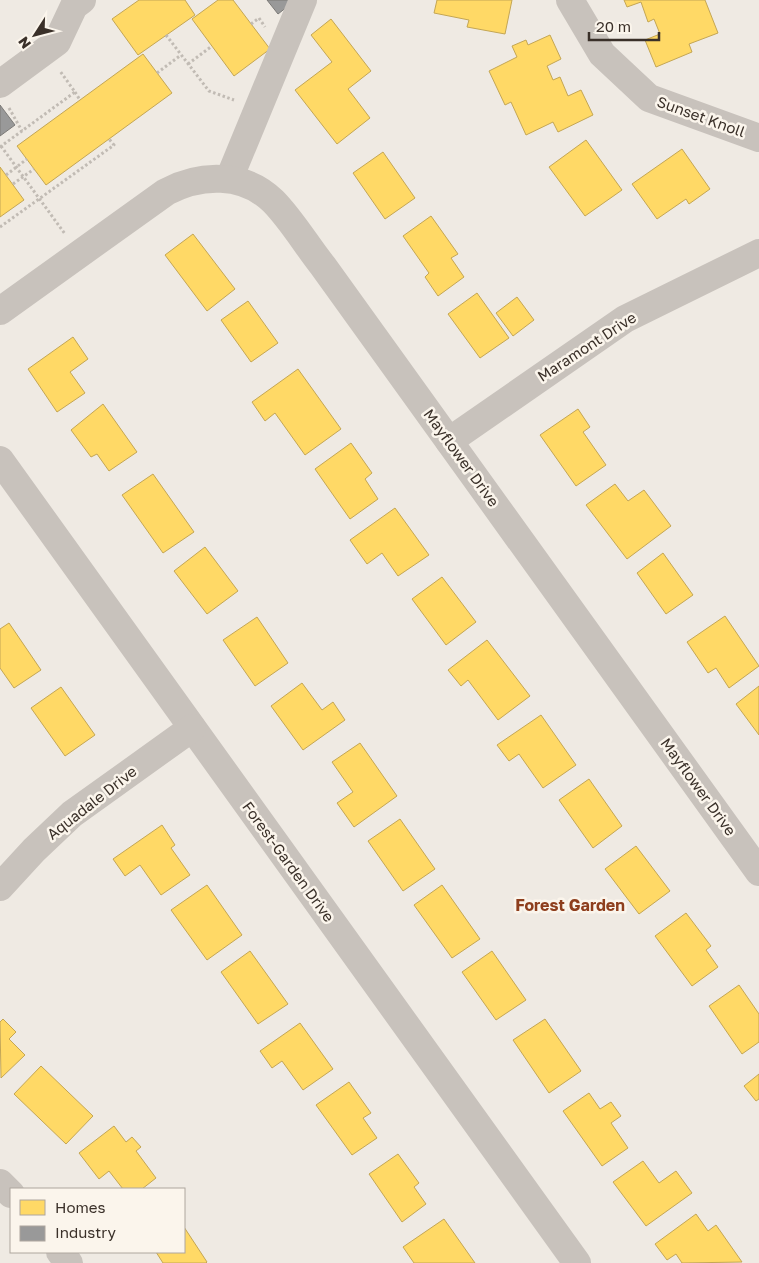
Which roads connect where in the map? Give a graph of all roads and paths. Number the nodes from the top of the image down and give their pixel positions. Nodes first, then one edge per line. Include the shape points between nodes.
1 (82, 0) edge
2 (303, 0) edge
3 (570, 0) edge
4 (166, 35) dead end
5 (212, 46) dead end
6 (45, 51) junction
7 (181, 55) junction
8 (188, 64) junction
9 (157, 73) dead end
10 (0, 84) edge
11 (76, 92) junction
12 (80, 100) dead end
13 (258, 109) junction
14 (759, 138) edge
15 (109, 139) dead end
16 (0, 147) edge
17 (27, 159) dead end
18 (16, 167) junction
19 (34, 168) dead end
20 (6, 175) dead end
21 (23, 176) junction
22 (229, 179) junction
23 (13, 184) dead end
24 (40, 199) junction
25 (0, 227) edge
26 (79, 253) junction
27 (759, 253) edge
28 (0, 312) edge
29 (449, 441) junction
30 (0, 460) edge
31 (192, 728) junction
32 (759, 872) edge
33 (0, 887) edge
34 (0, 1182) edge
35 (10, 1193) edge
36 (61, 1253) edge
37 (69, 1263) edge
38 (576, 1263) edge

1 - 6 street via 74,6 57,42
2 - 13 street
3 - 14 street, Sunset Knoll via 602,54 649,98
4 - 7 path
5 - 8 path
6 - 10 street
6 - 11 path
7 - 8 path
7 - 9 path
8 - 13 path via 209,92
11 - 12 path
11 - 16 path
13 - 22 street
15 - 24 path via 114,146
16 - 18 path
17 - 18 path
18 - 20 path
18 - 21 path
19 - 21 path
21 - 23 path
21 - 24 path
22 - 26 street, Mayflower Drive via 200,179 184,183
22 - 29 street, Mayflower Drive via 255,188 273,201
24 - 25 path
24 - 26 path
26 - 28 street
27 - 29 street, Maramont Drive via 625,320
29 - 32 street, Mayflower Drive
30 - 31 street, Forest-Garden Drive
31 - 33 street, Aquadale Drive via 72,814
31 - 38 street, Forest-Garden Drive
34 - 35 street
36 - 37 street

